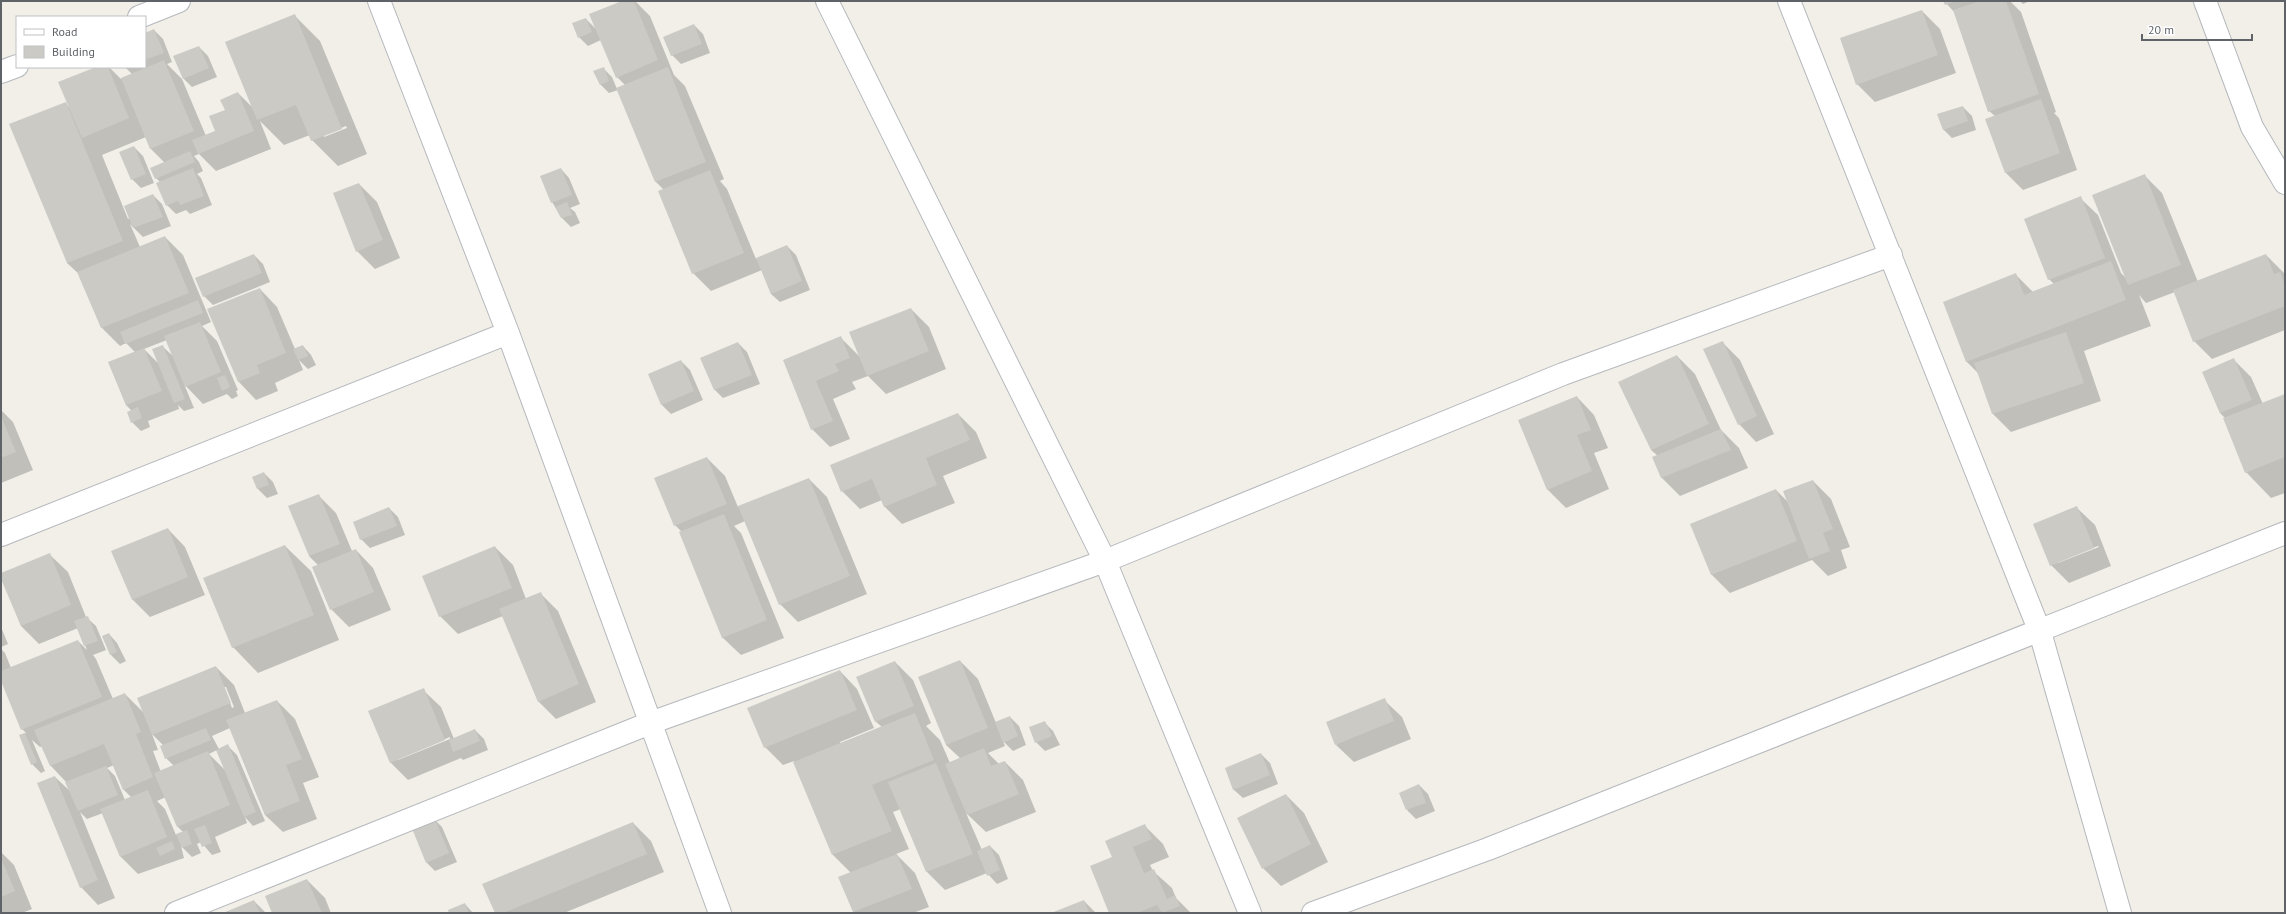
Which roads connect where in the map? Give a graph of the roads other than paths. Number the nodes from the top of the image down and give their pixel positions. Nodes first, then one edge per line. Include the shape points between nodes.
1 (179, 1) edge
2 (379, 1) edge
3 (827, 1) edge
4 (1789, 1) edge
5 (2205, 1) edge
6 (142, 16) edge
7 (16, 66) edge
8 (1, 72) edge
9 (2285, 183) edge
10 (1891, 255) junction
11 (508, 332) junction
12 (2285, 533) edge
13 (1, 535) edge
14 (1105, 560) junction
15 (2040, 632) junction
16 (650, 723) junction
17 (176, 913) edge
18 (720, 913) edge
19 (1250, 913) edge
20 (1313, 913) edge
21 (2120, 913) edge

1 - 6 street
2 - 11 street
3 - 14 street
4 - 10 street
5 - 9 street via 2252,127
7 - 8 street
10 - 14 street via 1563,374
10 - 15 street
11 - 13 street
11 - 16 street
12 - 15 street
14 - 16 street
14 - 19 street
15 - 20 street via 1488,849
15 - 21 street
16 - 17 street
16 - 18 street

